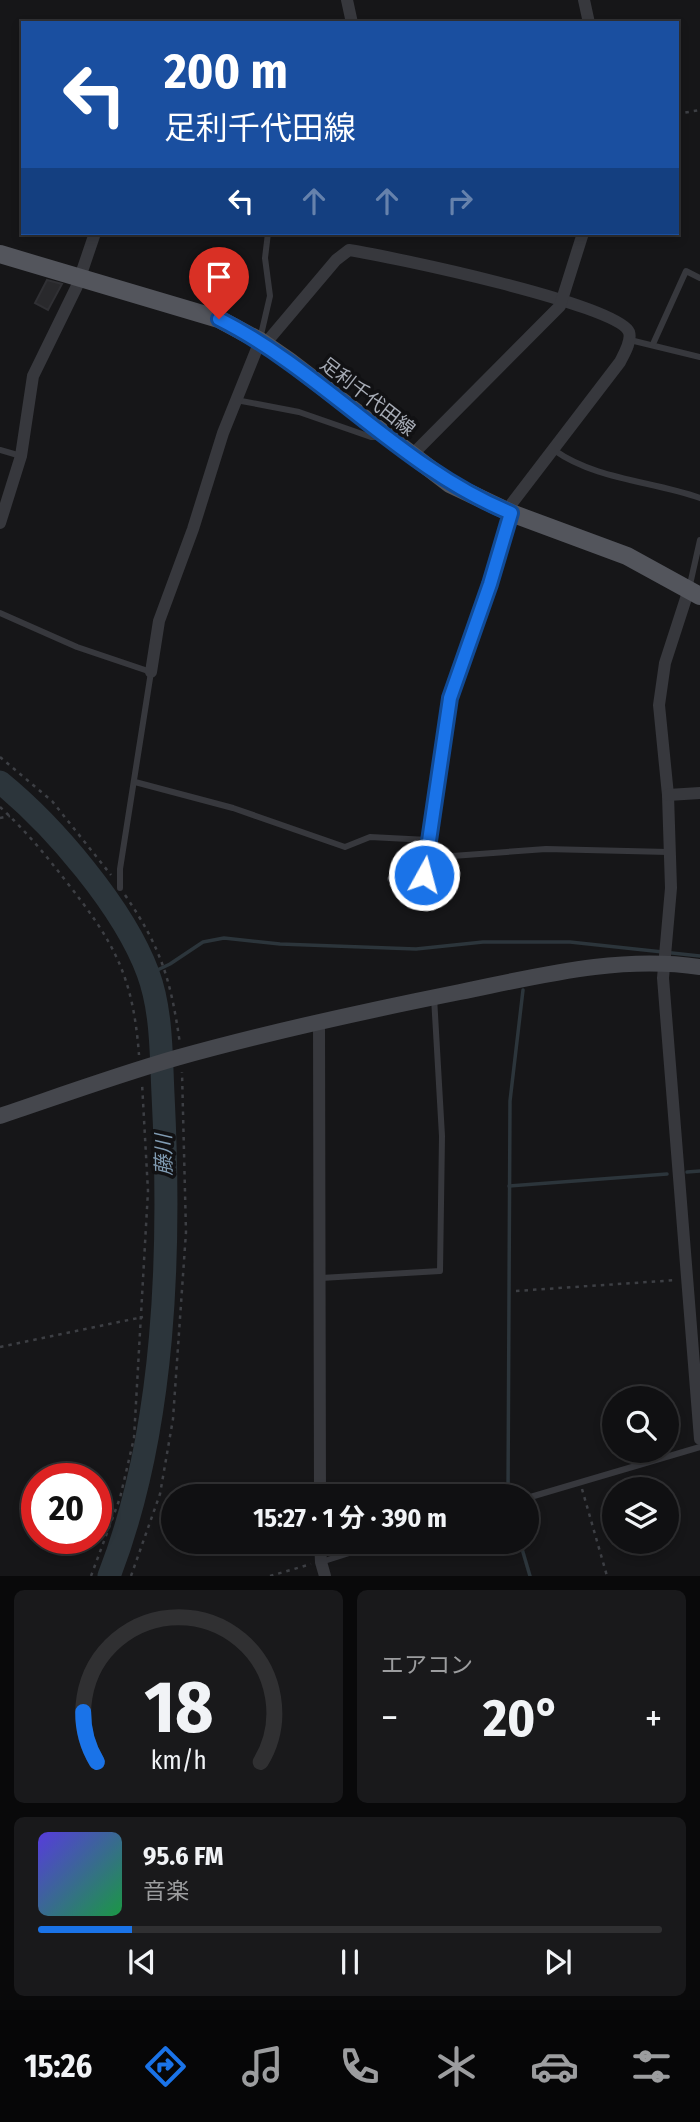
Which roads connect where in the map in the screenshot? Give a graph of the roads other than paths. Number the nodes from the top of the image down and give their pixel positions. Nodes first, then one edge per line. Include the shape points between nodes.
1 (348, 0) edge
2 (584, 0) edge
3 (352, 21) edge
4 (589, 21) edge
5 (94, 235) edge
6 (268, 235) edge
7 (582, 235) edge
8 (0, 254) edge
9 (79, 278) junction
10 (700, 278) edge
11 (562, 300) junction
12 (630, 340) junction
13 (262, 342) junction
14 (653, 344) junction
15 (700, 357) edge
16 (236, 400) junction
17 (386, 436) junction
18 (0, 450) edge
19 (554, 450) junction
20 (21, 456) junction
21 (411, 456) junction
22 (700, 498) edge
23 (508, 512) junction
24 (0, 523) edge
25 (700, 540) edge
26 (694, 592) edge
27 (0, 613) edge
28 (151, 672) junction
29 (135, 782) junction
30 (700, 793) edge
31 (668, 795) junction
32 (428, 840) junction
33 (668, 852) junction
34 (425, 858) junction
35 (390, 879) dead end
36 (120, 888) road end
37 (666, 962) junction
38 (700, 967) edge
39 (435, 997) junction
40 (319, 1022) junction
41 (0, 1116) edge
42 (321, 1278) junction
43 (700, 1439) edge
44 (700, 1447) edge
45 (320, 1484) edge
46 (539, 1494) edge
47 (321, 1554) edge
48 (346, 1554) edge
49 (321, 1562) junction
50 (325, 1576) edge

1 - 3 street
2 - 4 street
5 - 9 street
6 - 13 lane via 265,258 271,296
7 - 11 street
8 - 9 main road, 足利千代田線
9 - 13 main road, 足利千代田線 via 219,319
9 - 20 street via 33,376
10 - 14 lane via 686,271
11 - 12 street via 620,321
11 - 13 street via 391,256 349,250
11 - 21 street
12 - 14 lane
12 - 19 street via 621,362
13 - 16 street
13 - 17 main road, 足利千代田線
14 - 15 lane
16 - 17 lane via 299,412 371,437
16 - 28 street via 159,621
17 - 21 main road, 足利千代田線
18 - 20 lane
19 - 22 lane via 589,468
19 - 23 street
20 - 24 street
21 - 23 main road, 足利千代田線 via 450,484
23 - 26 main road, 足利千代田線 via 627,556
23 - 32 street via 490,584 450,698
25 - 26 lane
26 - 31 street via 665,663 659,705
27 - 28 lane via 77,647
28 - 29 lane
29 - 32 lane via 233,807 345,847 370,837
29 - 36 lane
30 - 31 street
31 - 33 street
32 - 34 lane
33 - 34 lane via 546,849
33 - 37 street via 671,888
34 - 35 lane via 422,879
37 - 38 street
37 - 39 street via 586,966
37 - 43 street via 663,978
39 - 40 street
39 - 42 lane via 442,1136 440,1271
40 - 41 street via 142,1068
40 - 42 street
42 - 45 street
44 - 46 lane
47 - 49 street
48 - 49 lane
49 - 50 street

